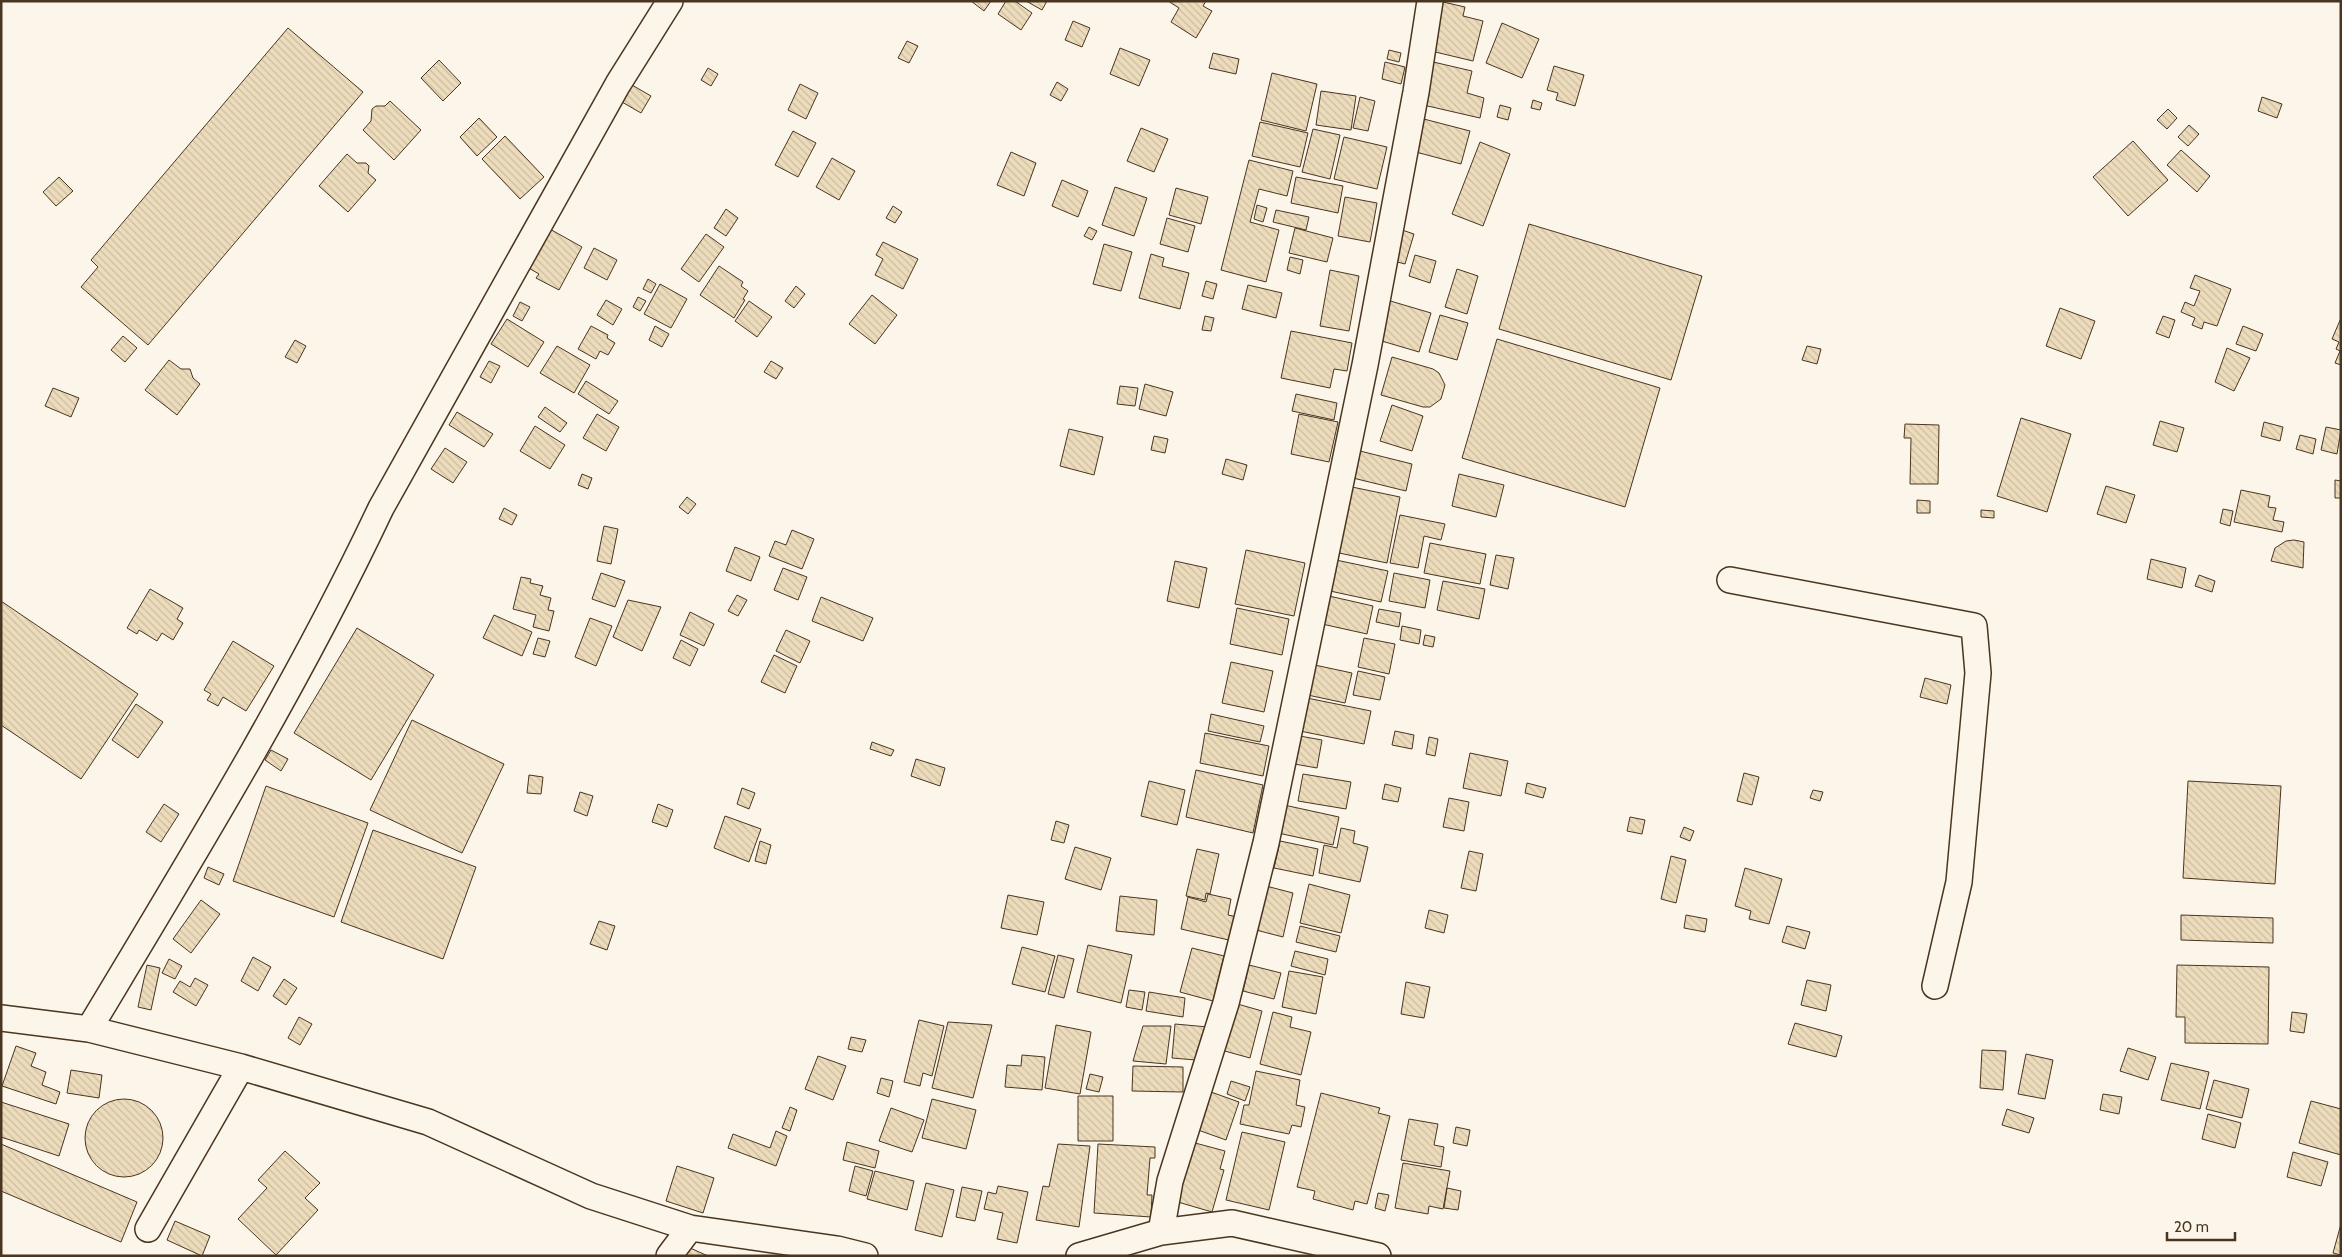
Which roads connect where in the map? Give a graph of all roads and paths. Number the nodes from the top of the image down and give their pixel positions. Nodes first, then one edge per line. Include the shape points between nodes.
1 (670, 1) edge
2 (1430, 1) edge
3 (1730, 580) dead end
4 (1936, 986) dead end
5 (1, 1018) edge
6 (89, 1029) junction
7 (241, 1067) junction
8 (690, 1228) junction
9 (148, 1229) dead end
10 (1161, 1232) junction
11 (670, 1256) edge
12 (865, 1256) edge
13 (1079, 1256) edge
14 (1378, 1256) edge

1 - 6 street via 618,84 381,508 350,574 243,767
2 - 10 street via 1365,366 1266,843 1226,1003 1170,1181
3 - 4 street via 1974,626 1978,673 1959,882
5 - 6 street
6 - 7 street
7 - 8 street via 428,1122 591,1196
7 - 9 street
8 - 11 street
8 - 12 street
10 - 13 street
10 - 14 street via 1232,1223

